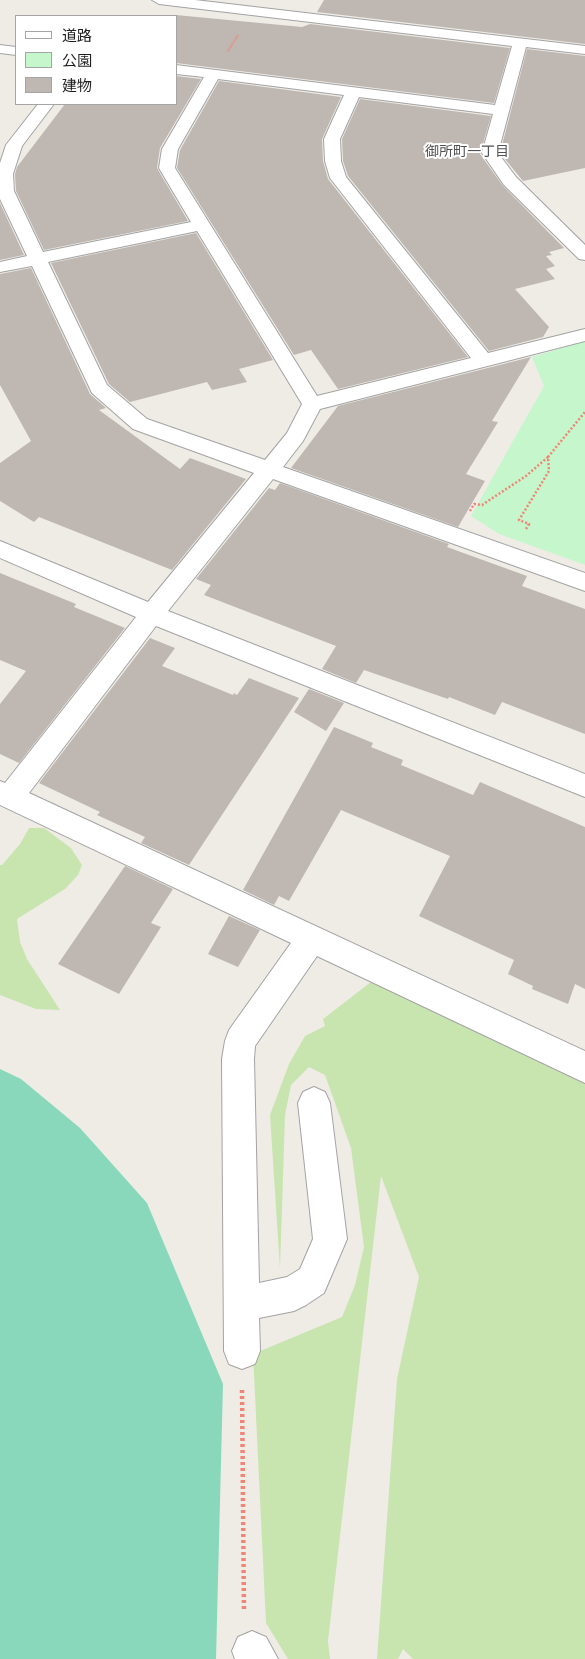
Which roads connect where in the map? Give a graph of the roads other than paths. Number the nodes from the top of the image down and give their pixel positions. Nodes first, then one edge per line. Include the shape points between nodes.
1 (159, 0) edge
2 (257, 5) edge
3 (520, 42) junction
4 (0, 49) edge
5 (585, 50) edge
6 (15, 51) edge
7 (178, 69) edge
8 (214, 74) junction
9 (353, 92) junction
10 (45, 105) edge
11 (500, 110) junction
12 (200, 225) junction
13 (585, 255) edge
14 (37, 259) junction
15 (0, 267) edge
16 (585, 335) edge
17 (484, 361) junction
18 (312, 404) junction
19 (269, 469) junction
20 (0, 549) edge
21 (585, 582) edge
22 (152, 614) junction
23 (585, 786) edge
24 (5, 794) edge
25 (312, 938) junction
26 (585, 1067) edge
27 (314, 1104) dead end
28 (241, 1305) junction
29 (242, 1351) road end

1 - 2 street
2 - 3 street
3 - 5 street
3 - 11 street
4 - 6 street
7 - 8 street
8 - 9 street
8 - 12 street via 170,149 167,168
9 - 11 street
9 - 17 street via 332,139 338,178
10 - 14 street via 14,145 5,174 5,190
11 - 13 street via 490,153 510,181
12 - 14 street
12 - 18 street
14 - 15 street
14 - 19 street via 99,388 140,424
16 - 17 street
17 - 18 street
18 - 19 street via 296,436
19 - 21 street
19 - 22 street
20 - 22 street
22 - 23 street
22 - 24 street
24 - 25 street
25 - 26 street
25 - 28 street via 240,1041
27 - 28 street via 330,1239 323,1259 312,1281 294,1292
28 - 29 street

